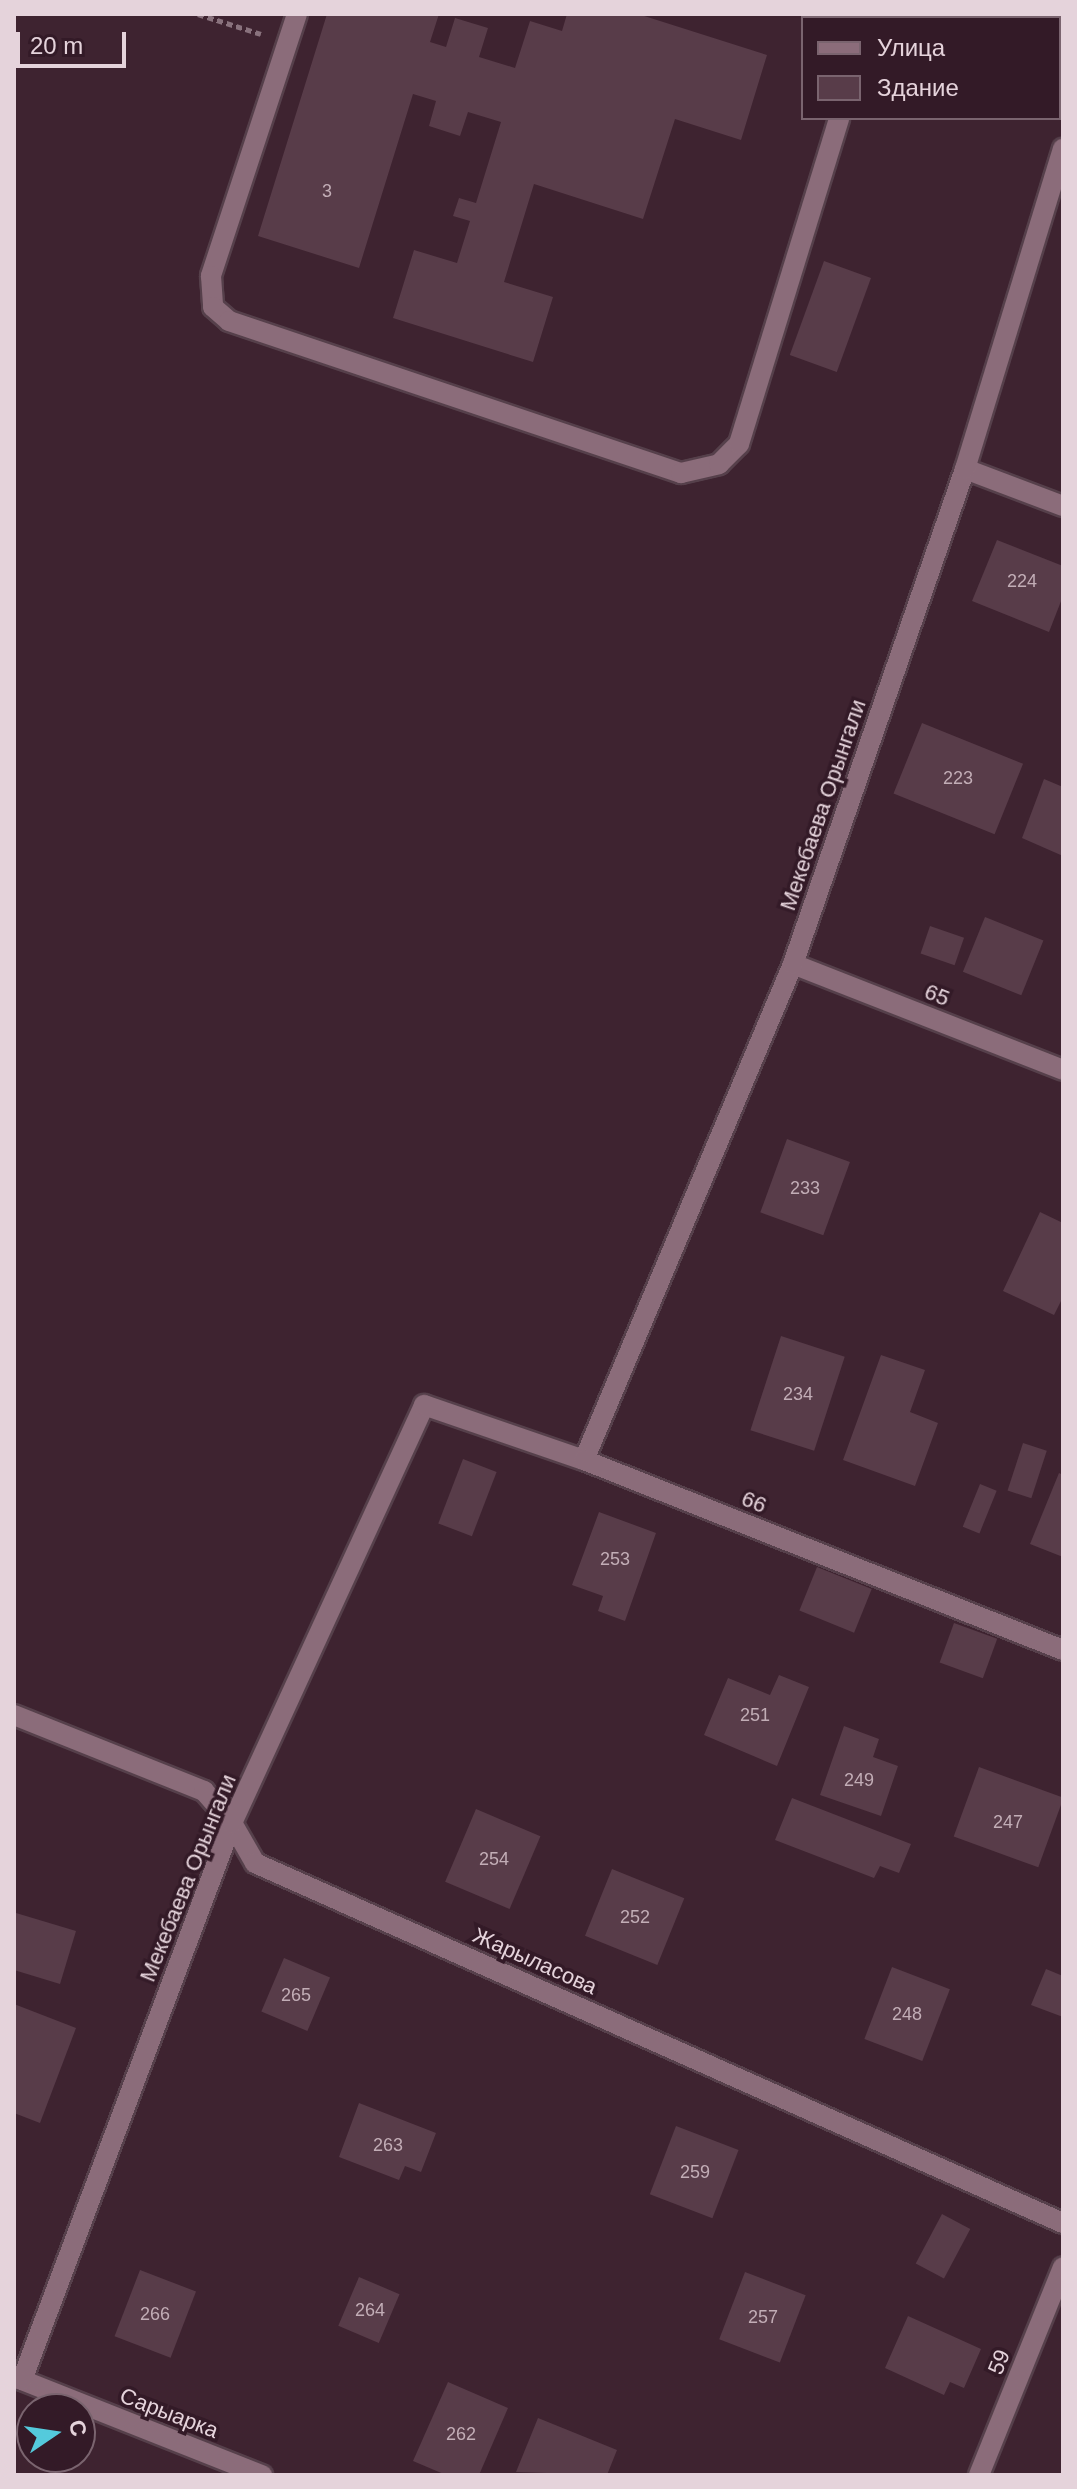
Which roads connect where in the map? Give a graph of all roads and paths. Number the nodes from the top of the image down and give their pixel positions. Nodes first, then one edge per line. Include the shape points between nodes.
1 (198, 14) edge
2 (297, 14) edge
3 (288, 43) junction
4 (838, 120) edge
5 (1063, 149) edge
6 (965, 469) junction
7 (1063, 506) edge
8 (793, 964) junction
9 (1063, 1070) edge
10 (424, 1405) joint
11 (584, 1460) junction
12 (1063, 1650) edge
13 (14, 1715) edge
14 (232, 1823) junction
15 (1063, 2223) edge
16 (1063, 2267) edge
17 (18, 2379) edge
18 (262, 2475) edge
19 (979, 2475) edge

1 - 3 path
2 - 3 street
3 - 4 street via 211,276 213,307 229,321 681,473 719,464 739,444
5 - 6 street, Мекебаева Орынгали
6 - 7 street
6 - 8 street, Мекебаева Орынгали
8 - 9 street, 65
8 - 11 street, Мекебаева Орынгали
10 - 11 street, 66
10 - 14 street, Мекебаева Орынгали
11 - 12 street, 66
13 - 14 street, Жарыласова via 204,1791
14 - 15 street, Жарыласова via 255,1863
14 - 17 street, Мекебаева Орынгали
16 - 19 street, 59
17 - 18 street, Сарыарка

